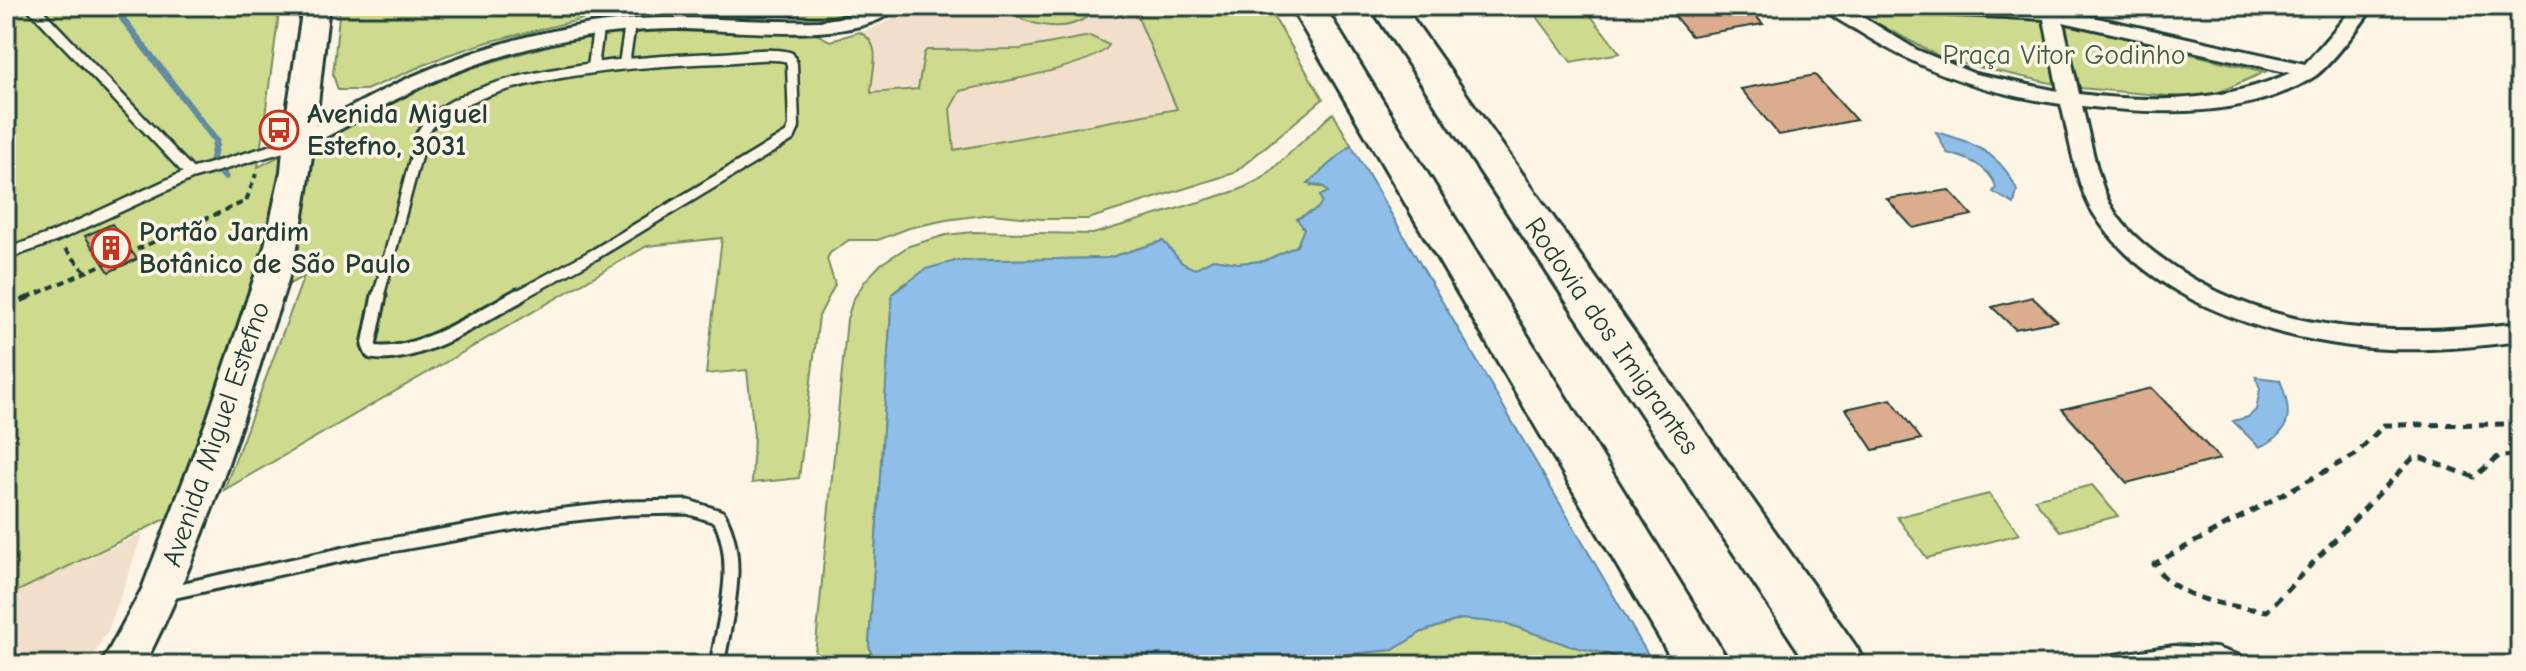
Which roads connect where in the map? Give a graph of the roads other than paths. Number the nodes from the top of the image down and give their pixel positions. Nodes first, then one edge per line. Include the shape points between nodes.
1 (32, 6) edge
2 (316, 6) edge
3 (889, 6) edge
4 (1307, 6) edge
5 (1387, 6) edge
6 (1832, 6) edge
7 (1914, 6) edge
8 (2365, 6) edge
9 (2052, 10) edge
10 (630, 25) junction
11 (598, 29) junction
12 (624, 64) junction
13 (593, 67) junction
14 (2310, 71) junction
15 (2068, 99) junction
16 (282, 147) junction
17 (191, 174) junction
18 (6, 254) edge
19 (2520, 332) edge
20 (160, 594) junction
21 (122, 665) edge
22 (717, 665) edge
23 (1704, 665) edge
24 (1838, 665) edge
25 (2117, 665) edge
26 (2230, 665) edge

1 - 17 lane
2 - 16 main road, Avenida Miguel Estefno
3 - 10 street via 841,26
4 - 23 highway
5 - 24 highway, Rodovia dos Imigrantes
6 - 15 street via 1938,68 2002,88
7 - 9 street
8 - 14 street
9 - 14 street
9 - 15 street
10 - 11 street
10 - 12 lane
11 - 13 lane
11 - 16 street via 435,73
12 - 13 lane
12 - 13 lane via 786,56 792,64 793,132 633,232 452,331 400,353 372,352 373,317 427,124 496,89
14 - 15 street via 2236,99 2185,104
15 - 19 street via 2102,210 2134,247 2190,287 2306,330 2354,337
16 - 17 lane
16 - 20 main road, Avenida Miguel Estefno via 281,246 226,417
17 - 18 lane
20 - 21 main road, Avenida Miguel Estefno
20 - 22 lane via 483,526 628,508 700,507 717,513 731,550
25 - 26 street via 2187,658

